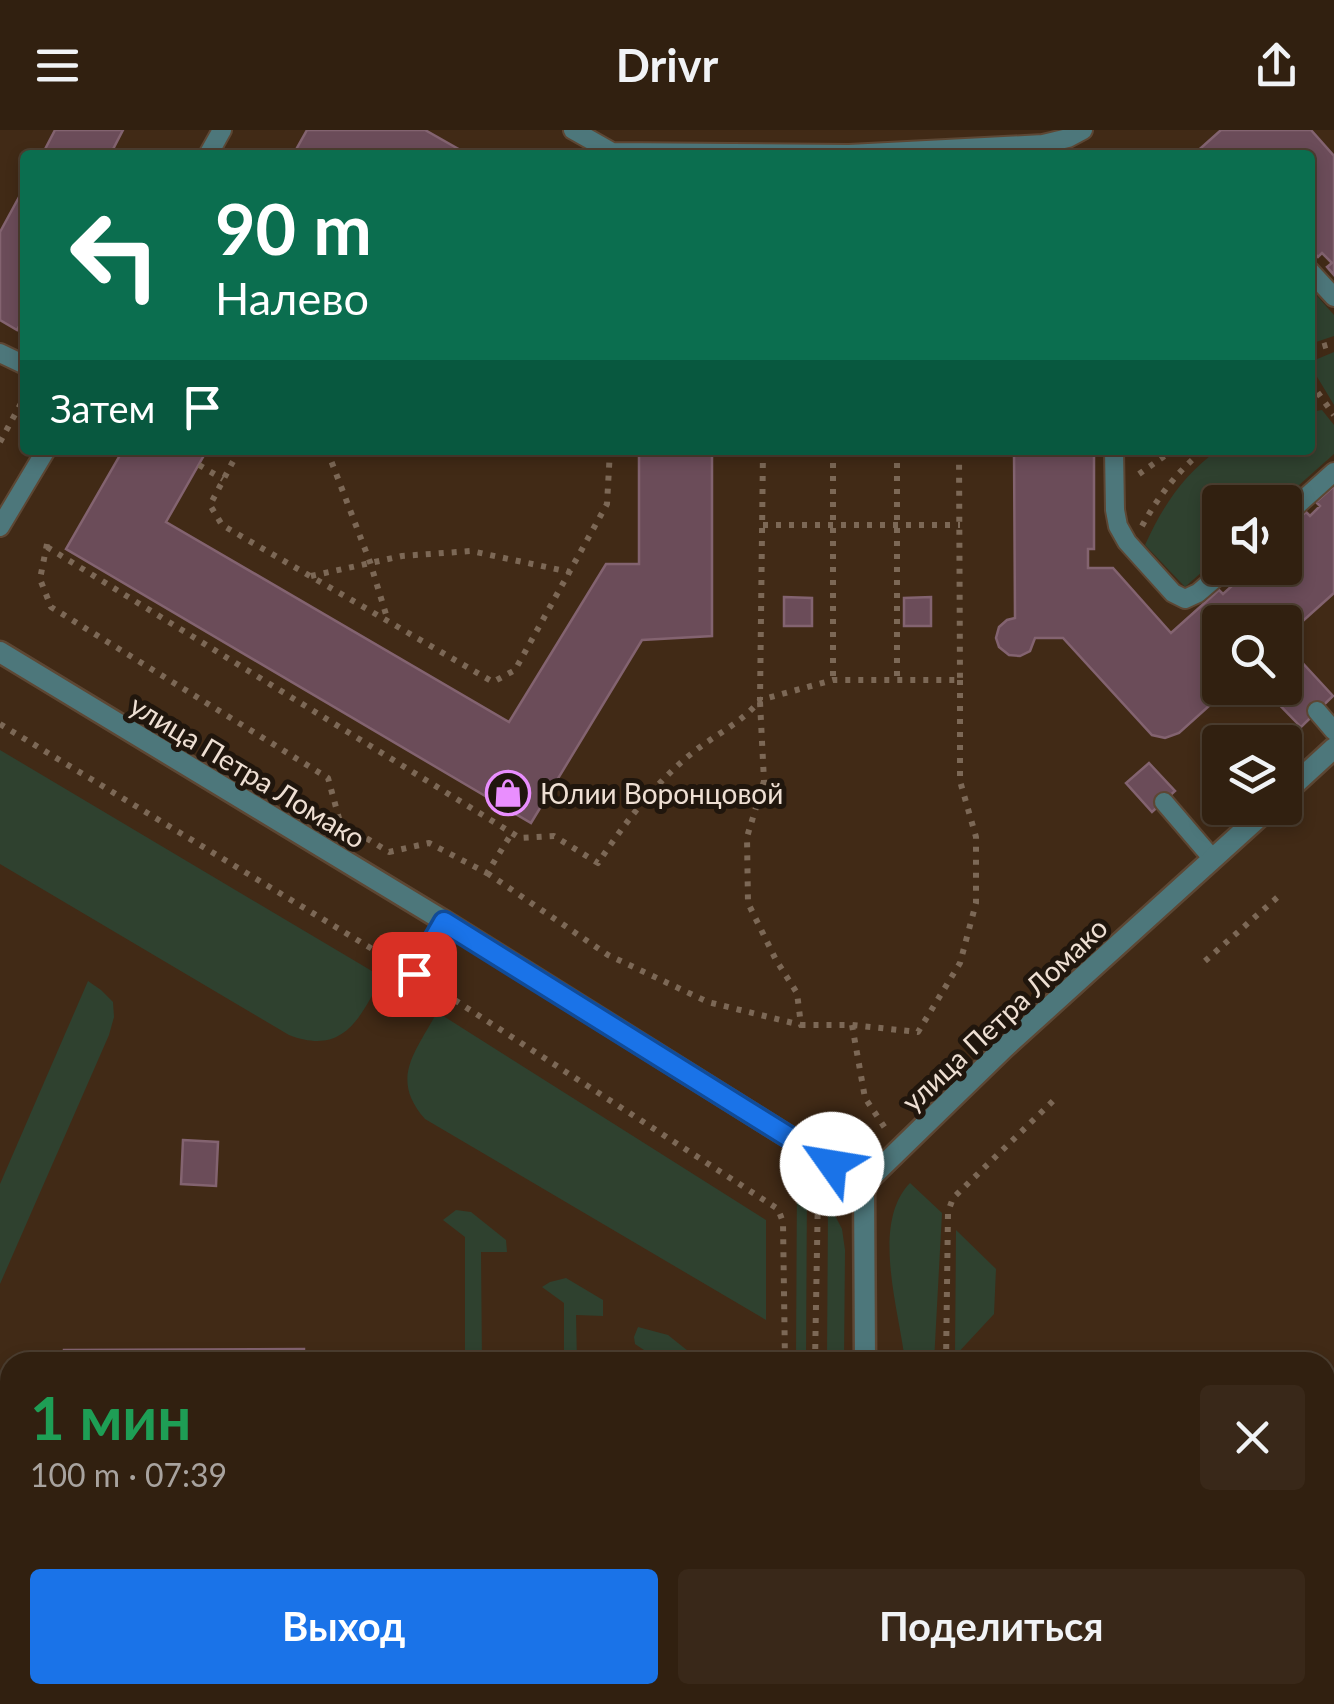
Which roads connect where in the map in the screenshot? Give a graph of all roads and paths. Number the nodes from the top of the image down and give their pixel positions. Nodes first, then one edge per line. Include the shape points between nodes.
1 (573, 130) edge
2 (1083, 130) edge
3 (608, 150) edge
4 (927, 150) edge
5 (1315, 276) edge
6 (1334, 297) edge
7 (1315, 389) edge
8 (1324, 402) junction
9 (1315, 403) edge
10 (20, 405) edge
11 (1334, 415) edge
12 (0, 442) edge
13 (43, 455) edge
14 (236, 455) edge
15 (329, 455) edge
16 (610, 455) edge
17 (764, 455) edge
18 (833, 455) edge
19 (896, 455) edge
20 (959, 455) edge
21 (1114, 455) edge
22 (1166, 455) edge
23 (1199, 455) edge
24 (199, 465) dead end
25 (1334, 472) edge
26 (223, 479) junction
27 (1115, 484) junction
28 (1302, 501) edge
29 (763, 525) junction
30 (833, 525) junction
31 (960, 525) junction
32 (896, 526) junction
33 (0, 528) edge
34 (1132, 546) junction
35 (370, 562) junction
36 (570, 572) junction
37 (311, 576) junction
38 (1208, 585) edge
39 (388, 621) junction
40 (0, 652) edge
41 (833, 680) junction
42 (897, 680) junction
43 (960, 680) junction
44 (760, 700) junction
45 (1317, 711) dead end
46 (1334, 731) edge
47 (1334, 748) edge
48 (1302, 777) edge
49 (1164, 802) dead end
50 (1250, 825) edge
51 (512, 834) junction
52 (1212, 858) junction
53 (487, 873) junction
54 (1280, 895) dead end
55 (444, 922) junction
56 (1205, 961) dead end
57 (408, 987) dead end
58 (801, 1025) junction
59 (852, 1025) junction
60 (1056, 1098) dead end
61 (886, 1130) dead end
62 (864, 1184) junction
63 (818, 1193) dead end
64 (778, 1209) dead end
65 (785, 1352) edge
66 (815, 1352) edge
67 (865, 1352) edge
68 (946, 1352) edge

1 - 3 lane
2 - 4 lane via 1043,144
5 - 6 lane
7 - 8 path
8 - 9 path
8 - 11 path
10 - 12 path
13 - 33 lane
14 - 26 path
15 - 35 path
16 - 36 path via 607,504
17 - 29 path
18 - 30 path
19 - 32 path
20 - 31 path
21 - 27 lane
22 - 27 path
23 - 34 path via 1160,498
24 - 26 path
25 - 28 lane
26 - 37 path via 210,505 222,525
27 - 34 lane via 1118,526
29 - 30 path
29 - 44 path
30 - 32 path
30 - 41 path
31 - 32 path
31 - 43 path
32 - 42 path
34 - 38 lane via 1185,599
35 - 36 path via 471,551
35 - 37 path
35 - 39 path
36 - 39 path via 515,670 493,682
37 - 39 path
40 - 55 street, улица Петра Ломако
41 - 42 path
41 - 44 path
42 - 43 path
43 - 59 path via 960,781 976,836 976,902 960,963 918,1032
44 - 51 path via 665,778 598,863 554,836
44 - 58 path via 764,781 748,837 748,903 797,993
45 - 46 lane
47 - 48 street
49 - 52 lane
50 - 52 street, улица Петра Ломако
51 - 53 path
51 - 53 path via 47,545 40,579 51,607 328,778 340,822 390,852 429,843
52 - 62 street, улица Петра Ломако
53 - 58 path via 608,955 708,1002
54 - 56 path
55 - 57 lane
55 - 62 street, улица Петра Ломако
58 - 59 path
59 - 61 path via 865,1098
60 - 68 path via 952,1198
62 - 67 street
63 - 66 path
64 - 65 path via 784,1222

